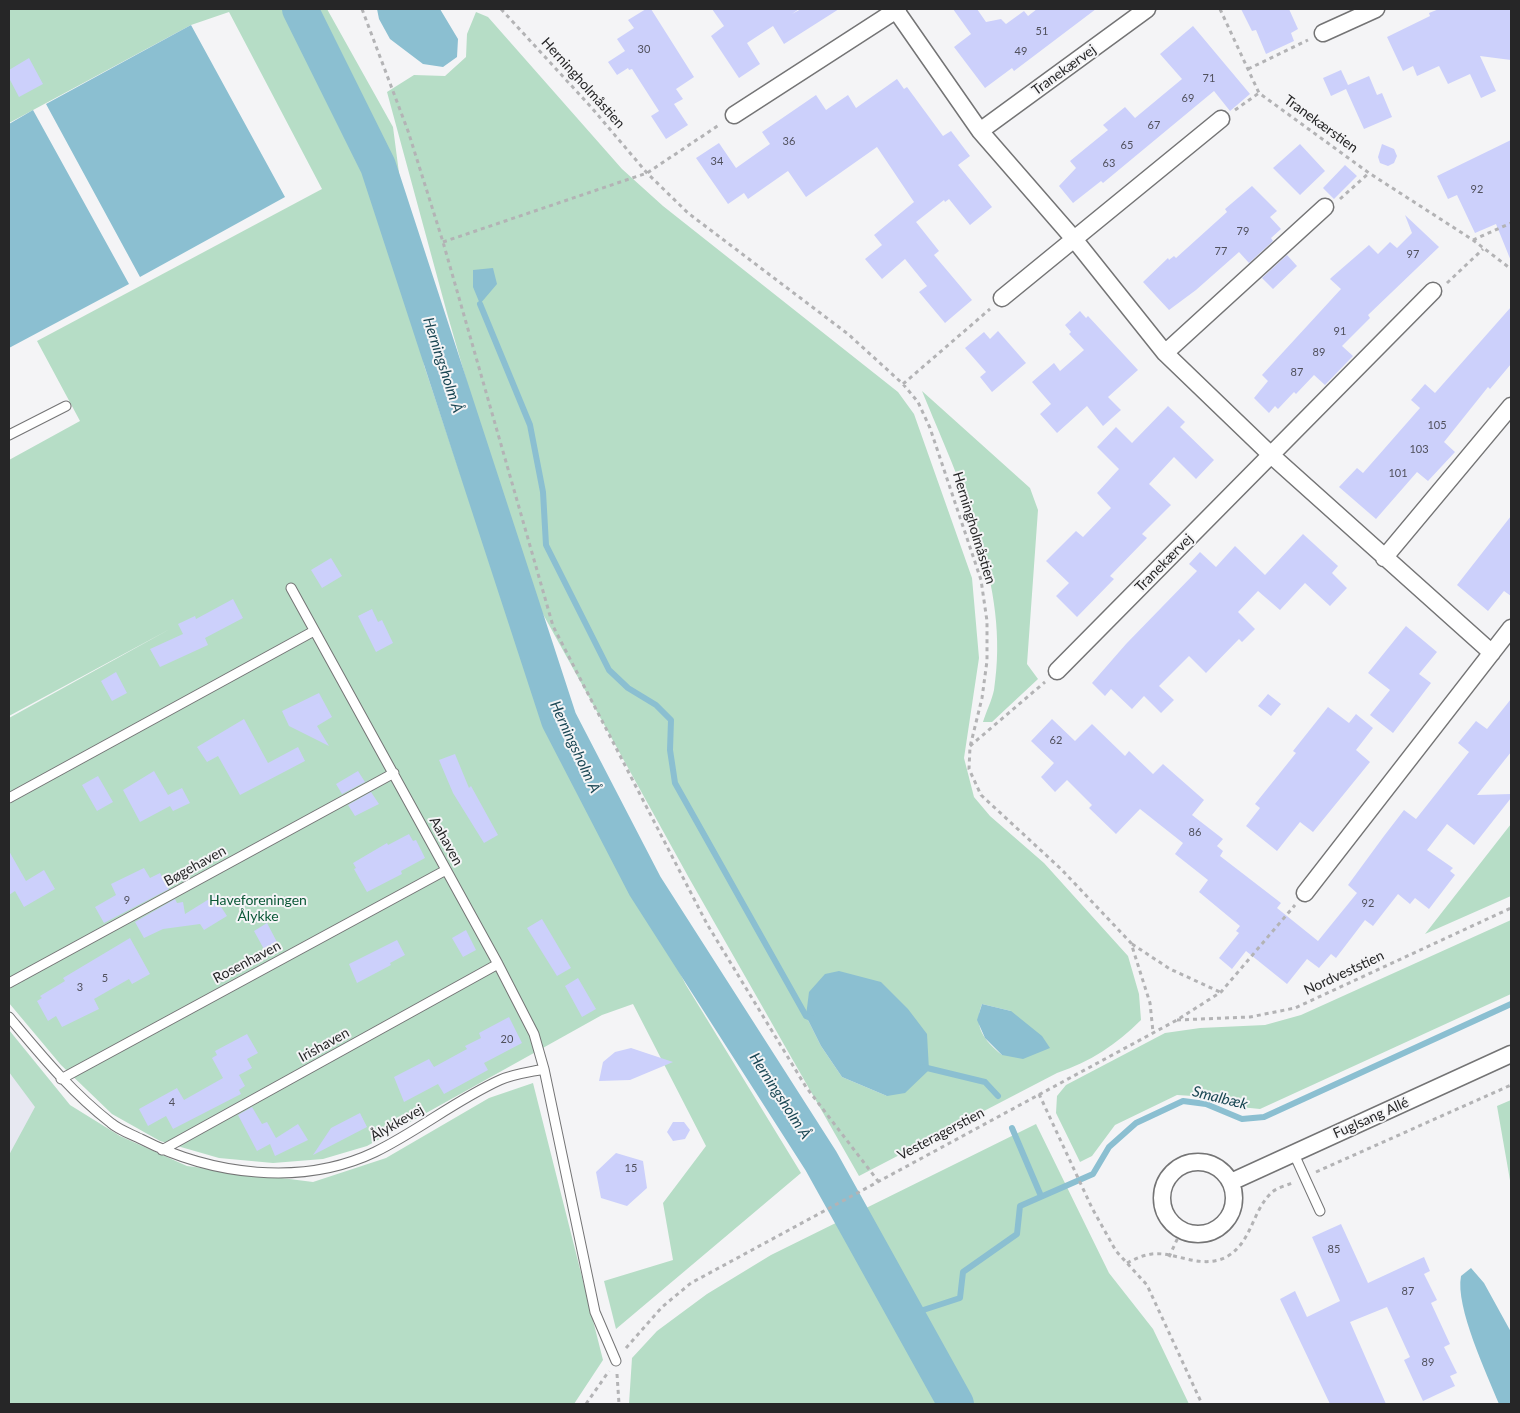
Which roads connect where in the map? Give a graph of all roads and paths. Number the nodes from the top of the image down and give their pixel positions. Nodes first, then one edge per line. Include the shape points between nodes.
1 (362, 9) edge
2 (502, 9) edge
3 (896, 9) edge
4 (1147, 9) edge
5 (1220, 9) edge
6 (1376, 9) edge
7 (1323, 33) joint
8 (1248, 69) junction
9 (1259, 93) junction
10 (734, 115) joint
11 (1221, 119) joint
12 (980, 131) junction
13 (647, 173) junction
14 (1369, 173) junction
15 (1325, 206) joint
16 (1511, 223) edge
17 (1074, 239) junction
18 (1473, 240) junction
19 (443, 242) junction
20 (1483, 249) junction
21 (1511, 269) edge
22 (1433, 291) joint
23 (1002, 298) joint
24 (1165, 353) junction
25 (903, 384) junction
26 (66, 406) dead end
27 (1511, 406) edge
28 (9, 436) edge
29 (1271, 454) junction
30 (1384, 558) junction
31 (291, 588) dead end
32 (1511, 628) edge
33 (314, 632) junction
34 (1492, 654) junction
35 (1057, 671) joint
36 (970, 747) junction
37 (394, 773) junction
38 (9, 798) edge
39 (446, 870) junction
40 (1305, 893) joint
41 (1511, 908) edge
42 (1131, 943) junction
43 (498, 964) junction
44 (9, 982) edge
45 (1221, 992) junction
46 (9, 1017) edge
47 (1176, 1020) junction
48 (1153, 1032) junction
49 (1511, 1054) edge
50 (544, 1069) junction
51 (60, 1079) junction
52 (1039, 1094) junction
53 (162, 1150) junction
54 (1294, 1154) junction
55 (878, 1180) junction
56 (1231, 1182) junction
57 (1320, 1211) dead end
58 (1181, 1231) junction
59 (1169, 1256) dead end
60 (616, 1361) junction
61 (586, 1404) edge
62 (619, 1404) edge
63 (1202, 1404) edge

1 - 19 path via 408,131
2 - 13 path, Herningholmåstien
3 - 10 street
3 - 12 street
4 - 12 street, Tranekærvej
5 - 8 path, Tranekærstien
6 - 7 street
7 - 8 path
8 - 9 path, Tranekærstien
9 - 11 path
9 - 14 path, Tranekærstien
10 - 13 path
11 - 17 street
12 - 17 street
13 - 19 path
13 - 25 path, Herningholmåstien via 688,213 848,334
14 - 15 path via 1333,205
14 - 18 path, Tranekærstien
15 - 24 street
16 - 18 path
17 - 23 street
17 - 24 street
18 - 20 path, Tranekærstien
19 - 55 path via 553,626 707,924 806,1087
20 - 21 path, Tranekærstien
20 - 22 path via 1439,290
22 - 29 street, Tranekærvej
23 - 25 path
24 - 29 street
25 - 36 path, Herningholmåstien via 918,402 930,428 981,580 987,621 987,661
26 - 28 lane
27 - 30 street
29 - 30 street
29 - 35 street, Tranekærvej
30 - 34 street
31 - 33 lane, Aahaven
32 - 34 street
33 - 37 lane, Aahaven
33 - 38 lane
34 - 40 street
35 - 36 path
36 - 42 path, Herningholmåstien via 969,769 981,795 1061,869
37 - 39 lane, Aahaven
37 - 44 lane, Bøgehaven
39 - 43 lane, Aahaven
39 - 51 lane, Rosenhaven
40 - 45 path, Vesteragerstien
41 - 47 path, Nordveststien via 1295,1008 1250,1018
42 - 45 path, Herningholmåstien via 1170,969
42 - 48 path, Herningholmåstien via 1150,1003
43 - 50 lane, Aahaven via 534,1034
43 - 53 lane, Irishaven
45 - 47 path, Vesteragerstien
46 - 51 lane, Ålykkevej
47 - 48 path, Vesteragerstien
48 - 52 path, Vesteragerstien
49 - 54 street, Fuglsang Allé
50 - 53 lane, Ålykkevej via 501,1079 375,1152 335,1167 298,1173 250,1171 208,1166
50 - 60 lane via 595,1312
51 - 53 lane, Ålykkevej via 112,1125
52 - 55 path, Vesteragerstien
52 - 63 path via 1092,1208 1116,1251 1147,1285
54 - 56 street, Fuglsang Allé
54 - 57 lane
55 - 60 path, Vesteragerstien via 691,1283 662,1307
56 - 58 street via 1235,1202 1227,1221 1220,1228 1205,1234
56 - 58 street via 1206,1162 1190,1163 1175,1170 1165,1184 1162,1198 1167,1217
58 - 59 path
60 - 61 path, Vesteragerstien
60 - 62 path

